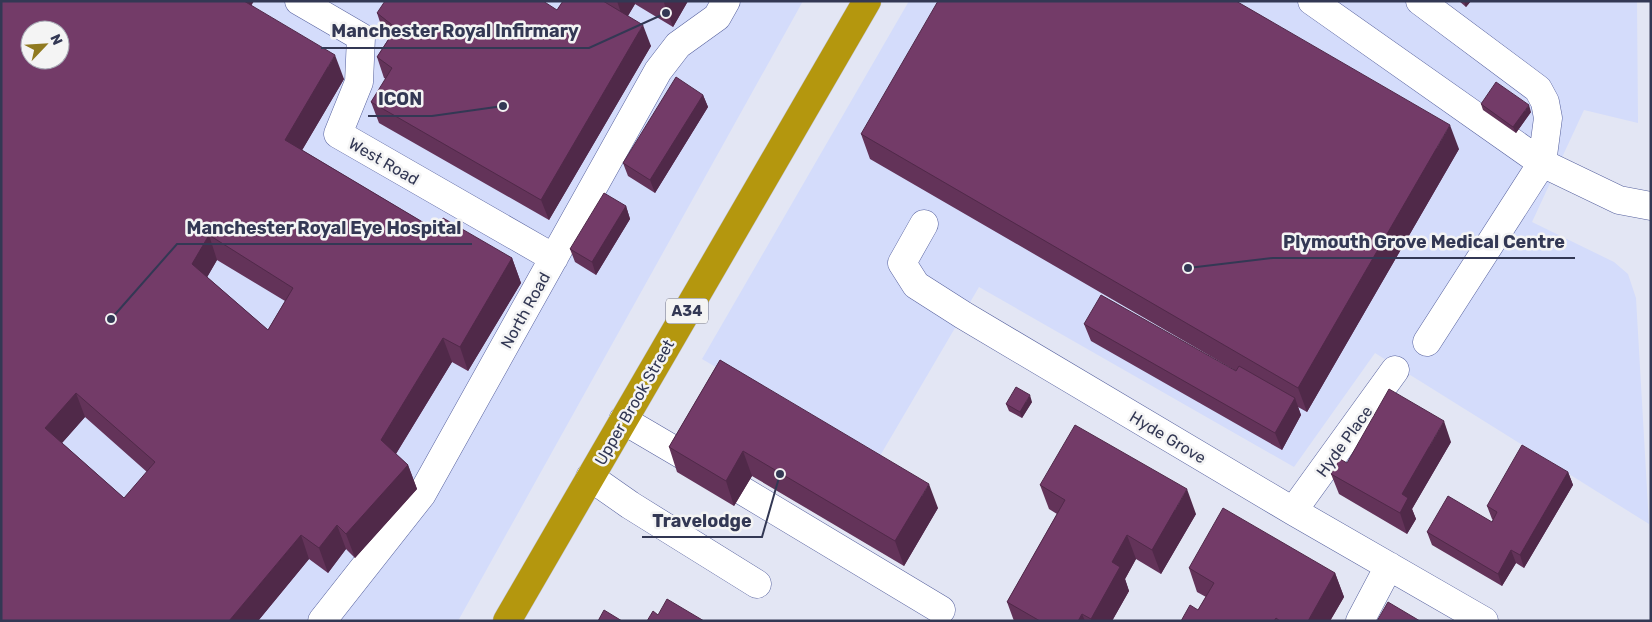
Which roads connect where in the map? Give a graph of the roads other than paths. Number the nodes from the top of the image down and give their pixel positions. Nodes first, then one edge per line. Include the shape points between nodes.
1 (299, 1) edge
2 (726, 1) edge
3 (1312, 1) edge
4 (1420, 1) edge
5 (859, 4) edge
6 (1542, 163) junction
7 (1651, 206) edge
8 (924, 224) dead end
9 (554, 258) junction
10 (1427, 342) dead end
11 (1395, 370) dead end
12 (623, 420) junction
13 (686, 457) edge
14 (590, 477) junction
15 (743, 491) dead end
16 (1294, 512) junction
17 (1389, 566) junction
18 (757, 584) dead end
19 (941, 610) dead end
20 (322, 621) edge
21 (507, 621) edge
22 (1360, 621) edge
23 (1484, 621) edge

1 - 9 lane, West Road via 361,37 359,82 338,134
2 - 9 lane, North Road via 717,17 678,46 658,71
3 - 6 lane
4 - 6 lane via 1538,89 1548,118
5 - 12 highway, Upper Brook Street / A34
6 - 7 lane via 1619,200
6 - 10 lane
8 - 16 lane, Hyde Grove via 902,263 916,285
9 - 20 lane, North Road via 422,494
11 - 16 lane, Hyde Place
12 - 13 lane
12 - 14 highway, Upper Brook Street / A34
14 - 18 lane
14 - 21 highway, Upper Brook Street / A34
15 - 19 lane
16 - 17 lane, Hyde Grove
17 - 22 lane
17 - 23 lane, Hyde Grove

